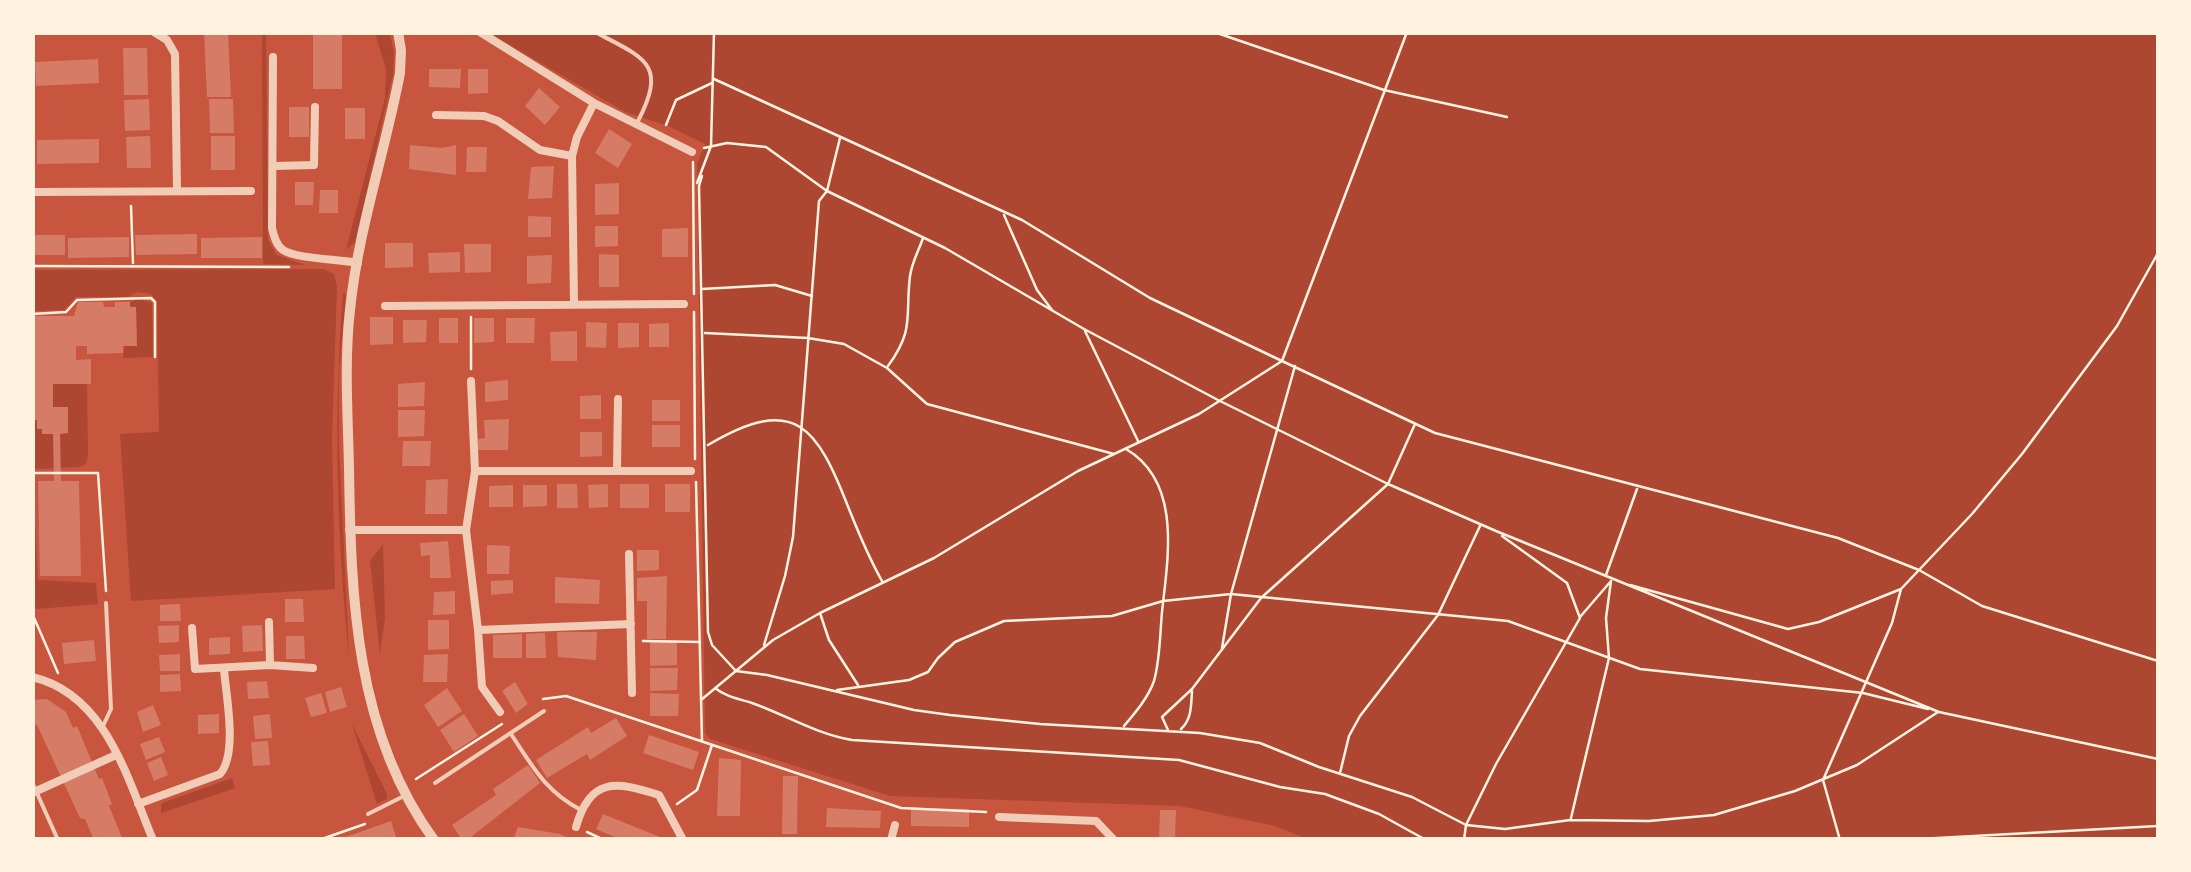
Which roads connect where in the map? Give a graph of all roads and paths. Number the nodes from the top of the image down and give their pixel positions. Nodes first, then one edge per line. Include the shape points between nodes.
1 (154, 32) edge
2 (480, 32) edge
3 (595, 32) edge
4 (714, 32) edge
5 (1214, 32) edge
6 (1406, 32) edge
7 (401, 33) edge
8 (170, 36) edge
9 (272, 58) dead end
10 (714, 80) junction
11 (1384, 90) junction
12 (594, 103) junction
13 (315, 107) dead end
14 (436, 116) dead end
15 (1507, 116) dead end
16 (636, 125) junction
17 (840, 137) junction
18 (661, 138) junction
19 (711, 146) junction
20 (692, 152) joint
21 (572, 156) junction
22 (274, 166) junction
23 (702, 176) junction
24 (695, 185) junction
25 (177, 189) junction
26 (130, 190) junction
27 (251, 191) dead end
28 (827, 191) junction
29 (32, 192) edge
30 (1002, 211) junction
31 (924, 238) junction
32 (2158, 254) edge
33 (358, 262) junction
34 (133, 264) junction
35 (32, 266) edge
36 (289, 267) dead end
37 (700, 290) junction
38 (812, 296) junction
39 (574, 304) junction
40 (684, 304) dead end
41 (385, 306) dead end
42 (471, 306) junction
43 (1053, 311) junction
44 (32, 314) edge
45 (1084, 330) junction
46 (703, 333) junction
47 (808, 338) junction
48 (156, 357) dead end
49 (1282, 361) junction
50 (1295, 365) junction
51 (887, 368) junction
52 (471, 381) joint
53 (618, 399) dead end
54 (1218, 400) junction
55 (1416, 423) junction
56 (801, 426) junction
57 (1276, 429) junction
58 (1139, 442) junction
59 (705, 447) junction
60 (1126, 449) junction
61 (1114, 454) junction
62 (617, 470) junction
63 (475, 471) junction
64 (691, 471) dead end
65 (32, 474) edge
66 (1388, 484) junction
67 (1638, 486) junction
68 (1481, 525) junction
69 (349, 530) junction
70 (466, 530) junction
71 (1496, 532) junction
72 (629, 554) dead end
73 (1919, 570) junction
74 (1605, 576) junction
75 (1612, 580) junction
76 (883, 582) junction
77 (1901, 589) junction
78 (1231, 594) junction
79 (1261, 598) junction
80 (1163, 601) junction
81 (106, 603) joint
82 (32, 613) edge
83 (820, 613) junction
84 (1438, 615) junction
85 (1580, 618) junction
86 (269, 622) dead end
87 (631, 624) junction
88 (192, 628) dead end
89 (478, 630) junction
90 (632, 641) junction
91 (700, 642) junction
92 (1567, 644) junction
93 (764, 646) junction
94 (1222, 650) junction
95 (1609, 658) junction
96 (2158, 661) edge
97 (270, 665) junction
98 (312, 668) dead end
99 (224, 669) junction
100 (736, 672) junction
101 (32, 677) edge
102 (1867, 681) junction
103 (714, 687) junction
104 (859, 687) junction
105 (65, 688) junction
106 (1192, 689) junction
107 (835, 690) junction
108 (632, 693) dead end
109 (1863, 693) junction
110 (700, 701) junction
111 (534, 705) dead end
112 (544, 711) dead end
113 (500, 712) dead end
114 (1939, 712) junction
115 (506, 722) dead end
116 (102, 726) junction
117 (1124, 728) junction
118 (1169, 732) junction
119 (1178, 732) junction
120 (510, 733) junction
121 (702, 740) junction
122 (712, 744) junction
123 (116, 755) junction
124 (2158, 759) edge
125 (1340, 773) junction
126 (1823, 780) junction
127 (435, 784) dead end
128 (34, 789) edge
129 (404, 792) junction
130 (138, 804) junction
131 (581, 810) junction
132 (668, 811) junction
133 (368, 814) dead end
134 (999, 817) dead end
135 (1011, 817) junction
136 (1570, 820) junction
137 (895, 825) dead end
138 (1466, 825) junction
139 (2158, 826) edge
140 (576, 827) joint
141 (58, 840) edge
142 (154, 840) edge
143 (434, 840) edge
144 (604, 840) edge
145 (683, 840) edge
146 (891, 840) edge
147 (1114, 840) edge
148 (1200, 840) edge
149 (1216, 840) edge
150 (1426, 840) edge
151 (1464, 840) edge
152 (1840, 840) edge
153 (1900, 840) edge

1 - 8 street
2 - 12 street
3 - 16 lane via 650,69 653,86
4 - 10 path
5 - 11 path
6 - 11 path
7 - 33 street via 400,72
8 - 25 street via 176,54
9 - 22 street
10 - 17 path
10 - 18 path via 676,100
10 - 19 path
11 - 15 path
11 - 49 path
12 - 16 street
12 - 21 street
13 - 22 street via 314,166
14 - 21 street via 484,116 540,150
16 - 18 street
17 - 28 path
17 - 30 path
18 - 20 street
19 - 23 path
19 - 28 path via 766,147
20 - 24 path
21 - 39 street
22 - 33 street via 276,242 294,254
23 - 24 path
23 - 37 path
24 - 91 path
25 - 26 street
25 - 27 street
26 - 29 street
26 - 34 path
28 - 31 path
28 - 38 path via 819,202
30 - 43 path
30 - 49 path via 1150,298
31 - 43 path
31 - 51 path via 910,277 909,324
32 - 73 path via 2117,326 2034,438
33 - 69 street via 346,368
34 - 35 path
34 - 36 path
37 - 38 path via 776,285
37 - 46 path
38 - 47 path
39 - 40 street
39 - 42 street
41 - 42 street
42 - 52 path
43 - 45 path
44 - 48 path via 66,312 77,300 151,298
45 - 54 path
45 - 58 path
46 - 47 path
46 - 59 path
47 - 51 path via 844,344
47 - 56 path
49 - 50 path
49 - 54 path
50 - 55 path
50 - 57 path
51 - 61 path via 945,412
52 - 63 street
53 - 62 street
54 - 57 path
54 - 58 path
55 - 66 path
55 - 67 path
56 - 59 path via 760,421
56 - 76 path via 832,465
56 - 93 path via 792,536
57 - 66 path
57 - 78 path
58 - 60 path
59 - 100 path via 708,632
60 - 61 path
60 - 80 path via 1156,480 1166,506
61 - 76 path
62 - 63 street
62 - 64 street
63 - 70 street
65 - 81 path via 98,472
66 - 68 path
66 - 79 path
67 - 73 path via 1838,538
67 - 74 path
68 - 71 path
68 - 84 path
69 - 70 street
69 - 129 street via 370,697
70 - 89 street
71 - 74 path
71 - 85 path via 1567,583
72 - 87 street
73 - 77 path
73 - 96 path via 1982,606
74 - 75 path
75 - 77 path via 1788,629
75 - 85 path
75 - 95 path
75 - 102 path
76 - 83 path
77 - 102 path
78 - 79 path
78 - 80 path
78 - 94 path
79 - 84 path
79 - 94 path
80 - 104 path via 1112,616 1004,621 955,642 928,672
80 - 117 path via 1154,681
81 - 116 lane via 111,709
82 - 105 path
83 - 93 path
83 - 104 path
84 - 92 path via 1508,621
84 - 125 path via 1360,716
85 - 92 path
86 - 97 street
87 - 89 street
87 - 90 street
88 - 99 street via 195,669
89 - 113 street via 482,686
90 - 91 path
90 - 108 street
91 - 110 path
92 - 95 path
92 - 138 path
93 - 100 path
94 - 106 path
95 - 109 path via 1656,671
95 - 136 path
97 - 98 street
97 - 99 street
99 - 130 street via 230,746 224,770
100 - 103 path
100 - 107 path
101 - 105 street
102 - 109 path
102 - 114 path
103 - 110 path
103 - 150 path via 840,738 1179,760 1325,794
104 - 107 path
105 - 116 street
106 - 118 path via 1162,718
106 - 119 path via 1187,724
107 - 117 path via 950,715
109 - 114 path
109 - 126 path
110 - 121 path
111 - 121 path via 566,696
112 - 120 lane
114 - 124 path
114 - 126 path
115 - 129 path
116 - 123 street
117 - 118 path
118 - 119 path
119 - 125 path via 1260,743
120 - 127 lane
120 - 131 lane via 556,797
121 - 122 path
122 - 132 path via 697,790
122 - 135 path via 901,808
123 - 128 street
123 - 130 street
125 - 138 path via 1412,796
126 - 136 path via 1714,816
126 - 152 path
128 - 141 lane
129 - 133 lane
129 - 143 street
130 - 142 street
131 - 132 street via 592,792 622,782 659,794
131 - 140 street
132 - 145 street
134 - 135 street
135 - 147 street via 1096,821
136 - 138 path via 1505,829
137 - 146 street
138 - 151 path
139 - 153 path
140 - 144 path
148 - 149 path

